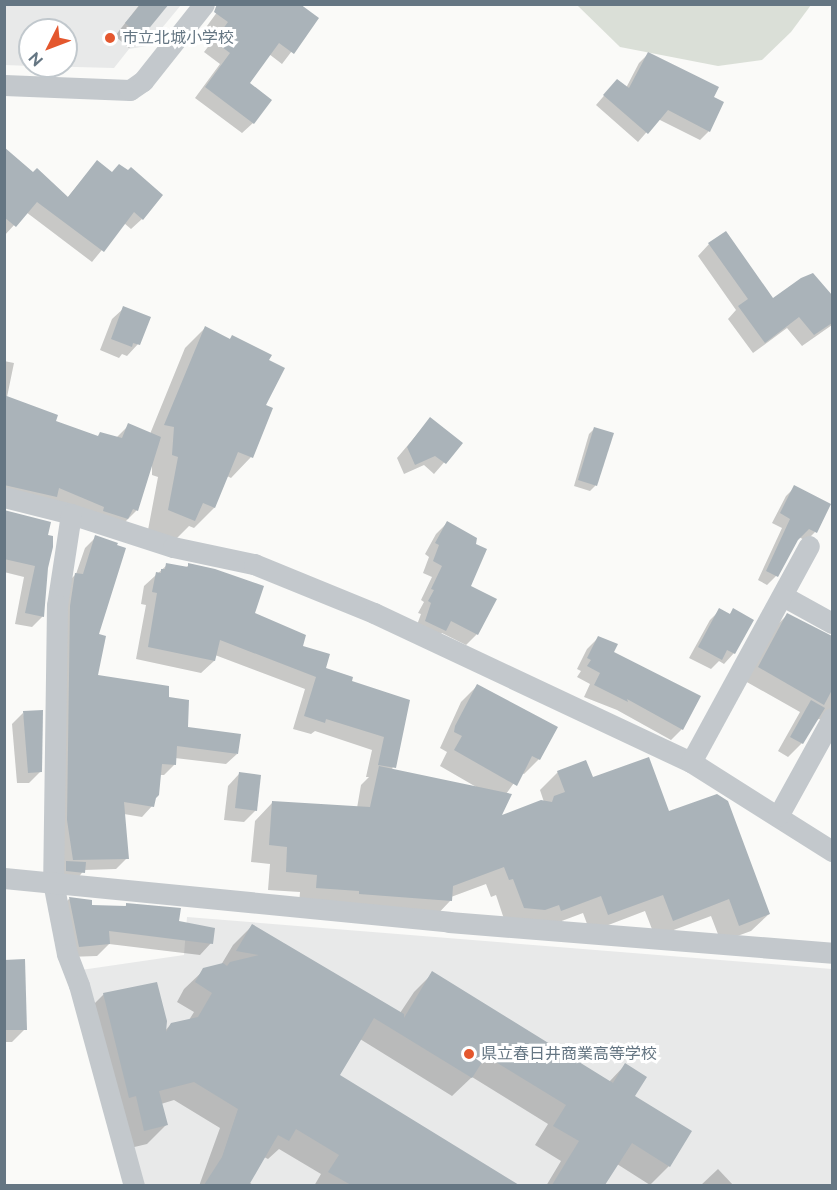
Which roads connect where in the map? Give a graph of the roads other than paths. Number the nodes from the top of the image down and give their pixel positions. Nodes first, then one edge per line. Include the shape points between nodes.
1 (204, 4) edge
2 (4, 85) edge
3 (4, 497) edge
4 (71, 514) junction
5 (809, 546) dead end
6 (783, 596) junction
7 (832, 623) edge
8 (832, 718) edge
9 (691, 762) junction
10 (778, 816) junction
11 (832, 851) edge
12 (4, 878) edge
13 (53, 882) junction
14 (832, 953) edge
15 (134, 1185) edge

1 - 2 street via 143,81 130,90
3 - 4 street
4 - 9 street via 173,547 254,564 374,613
4 - 13 street via 57,605
5 - 6 street
6 - 7 street
6 - 9 street
8 - 10 street
9 - 10 street
10 - 11 street
12 - 13 street
13 - 14 street via 449,922
13 - 15 street via 67,954 80,985

